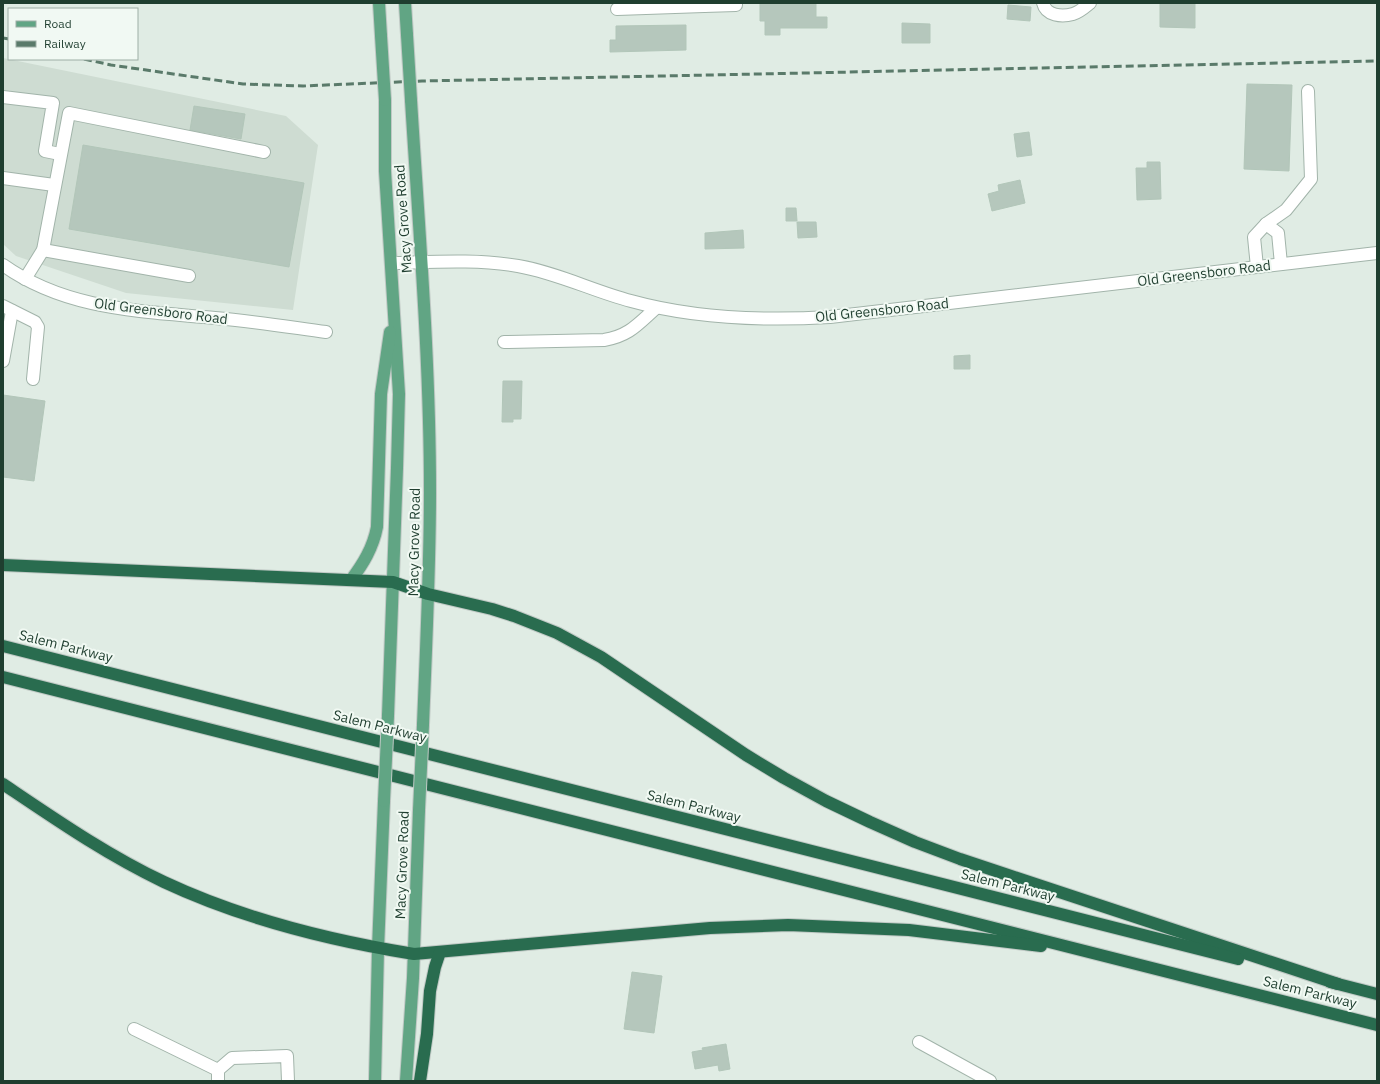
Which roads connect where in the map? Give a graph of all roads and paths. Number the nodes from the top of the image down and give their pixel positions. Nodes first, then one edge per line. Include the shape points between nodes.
1 (379, 3) edge
2 (405, 3) edge
3 (736, 3) edge
4 (1043, 3) edge
5 (1090, 3) edge
6 (704, 4) edge
7 (617, 9) dead end
8 (1308, 91) dead end
9 (3, 97) edge
10 (264, 152) dead end
11 (60, 154) junction
12 (3, 178) edge
13 (54, 185) junction
14 (1266, 224) junction
15 (42, 250) junction
16 (1377, 253) edge
17 (421, 262) junction
18 (391, 263) junction
19 (1281, 264) junction
20 (3, 265) edge
21 (1256, 267) junction
22 (189, 276) dead end
23 (25, 279) junction
24 (393, 306) junction
25 (8, 308) edge
26 (656, 308) junction
27 (326, 332) dead end
28 (504, 342) dead end
29 (3, 361) edge
30 (32, 379) dead end
31 (3, 565) edge
32 (351, 580) junction
33 (393, 582) junction
34 (428, 594) junction
35 (3, 646) edge
36 (3, 677) edge
37 (3, 784) edge
38 (378, 949) junction
39 (440, 952) junction
40 (414, 954) junction
41 (1097, 954) junction
42 (1338, 984) junction
43 (1377, 994) edge
44 (1377, 1025) edge
45 (134, 1029) dead end
46 (919, 1042) dead end
47 (218, 1076) edge
48 (288, 1081) edge
49 (375, 1081) edge
50 (406, 1081) edge
51 (420, 1081) edge
52 (990, 1081) edge

1 - 18 main road, Macy Grove Road, bridge
2 - 17 main road, Macy Grove Road, bridge
3 - 6 street
4 - 5 street via 1051,14 1061,15 1074,14
6 - 7 street
8 - 14 street via 1311,179 1286,210
9 - 11 street via 53,103 45,151
10 - 11 street via 69,113
11 - 13 street
12 - 13 street
13 - 15 street
14 - 19 street via 1278,233
14 - 21 street via 1254,237
15 - 22 street
15 - 23 street
16 - 19 street, Old Greensboro Road
17 - 18 street, Old Greensboro Road
17 - 26 street, Old Greensboro Road via 519,266
17 - 34 main road, Macy Grove Road via 429,434
18 - 24 main road, Macy Grove Road
19 - 21 street, Old Greensboro Road
20 - 23 street, Old Greensboro Road
21 - 26 street, Old Greensboro Road via 830,317 746,319
23 - 27 street, Old Greensboro Road via 86,302 115,308 244,320
24 - 32 main road via 381,394 378,527 373,546
24 - 33 main road, Macy Grove Road via 399,394
25 - 29 street
25 - 30 street via 36,322 38,327
26 - 28 street via 632,330 614,338
31 - 32 highway
32 - 33 highway
33 - 34 highway
33 - 38 main road, Macy Grove Road, bridge
34 - 40 main road, Macy Grove Road, bridge
34 - 42 highway via 492,609 557,633 601,657 784,778 826,801 909,839 998,872
35 - 42 highway, Salem Parkway
36 - 41 highway, Salem Parkway
37 - 38 highway via 90,842 163,882 270,923
38 - 40 highway
38 - 49 main road, Macy Grove Road
39 - 40 highway
39 - 41 highway via 710,928 788,924 909,930
39 - 51 highway via 430,991
40 - 50 main road, Macy Grove Road
41 - 44 highway, Salem Parkway
42 - 43 highway, Salem Parkway
45 - 47 street
46 - 52 street
47 - 48 street via 232,1058 287,1056

